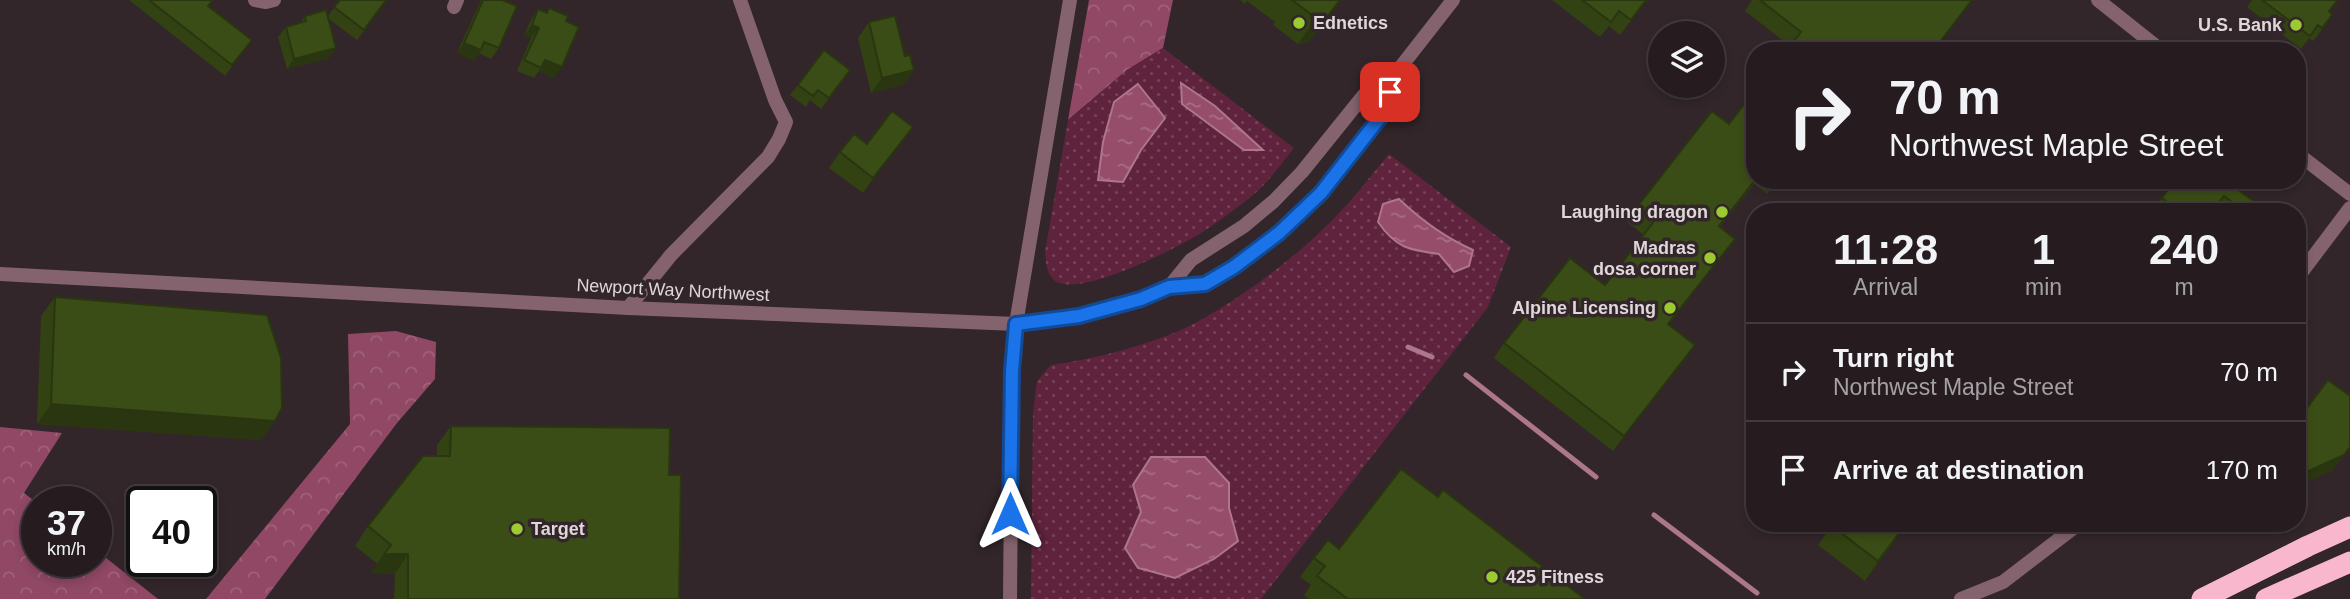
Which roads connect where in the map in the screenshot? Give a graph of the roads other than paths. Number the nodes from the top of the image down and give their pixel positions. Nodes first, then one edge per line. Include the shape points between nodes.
1 (255, 0) edge
2 (274, 0) edge
3 (740, 0) edge
4 (1070, 0) edge
5 (1453, 0) edge
6 (2098, 0) edge
7 (2151, 42) edge
8 (1396, 73) junction
9 (2306, 161) edge
10 (2350, 194) edge
11 (2350, 208) edge
12 (2306, 266) edge
13 (0, 274) edge
14 (1169, 287) junction
15 (628, 308) junction
16 (1016, 324) junction
17 (2350, 527) edge
18 (2068, 532) edge
19 (2350, 562) edge
20 (2003, 582) junction
21 (1010, 599) edge
22 (1961, 599) edge
23 (1991, 599) edge
24 (2202, 599) edge
25 (2266, 599) edge

1 - 2 street
3 - 15 street via 786,122 768,157 671,255
4 - 16 street
5 - 8 street
6 - 7 street
8 - 14 street via 1364,95 1274,201 1191,260
8 - 14 street, Newport Way Northwest via 1385,111 1303,212 1258,250 1205,284
9 - 10 street
11 - 12 street
13 - 15 street, Newport Way Northwest
14 - 16 street, Newport Way Northwest via 1079,316
15 - 16 street, Newport Way Northwest
16 - 21 street
17 - 24 highway
18 - 20 street
19 - 25 highway
20 - 22 street
20 - 23 street

